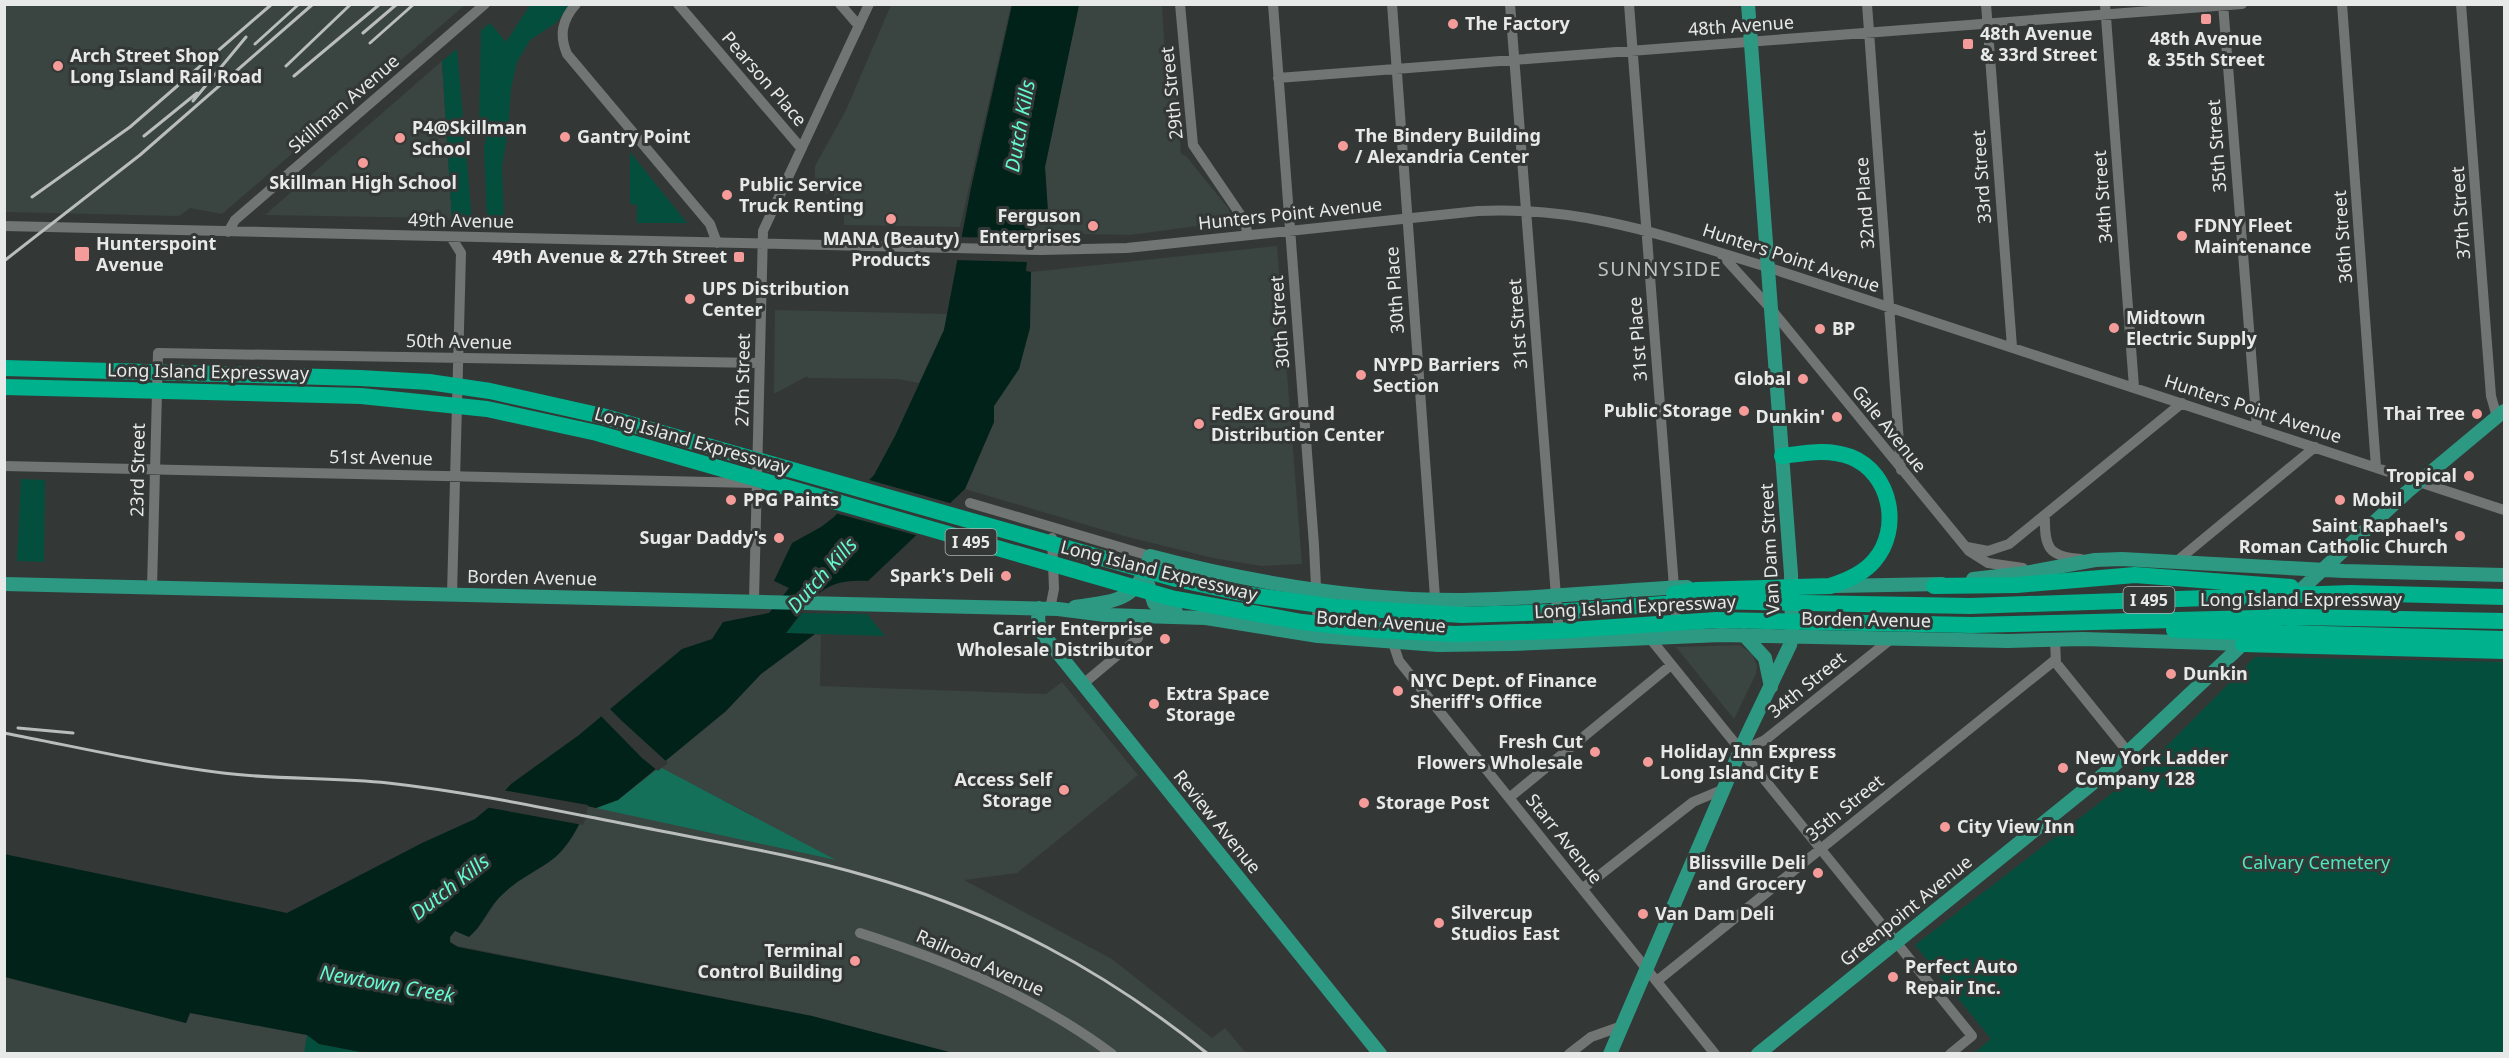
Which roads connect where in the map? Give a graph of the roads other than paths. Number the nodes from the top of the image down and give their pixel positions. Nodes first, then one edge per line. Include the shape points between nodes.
1 (485, 4) edge
2 (576, 4) edge
3 (678, 4) edge
4 (840, 4) edge
5 (869, 4) edge
6 (1180, 4) edge
7 (1273, 4) edge
8 (1392, 4) edge
9 (1510, 4) edge
10 (1629, 4) edge
11 (1748, 4) edge
12 (1867, 4) edge
13 (1986, 4) edge
14 (2242, 4) edge
15 (2342, 4) edge
16 (2461, 4) edge
17 (2223, 5) edge
18 (2105, 10) edge
19 (1987, 24) junction
20 (858, 26) junction
21 (1869, 33) junction
22 (1751, 41) junction
23 (1632, 50) junction
24 (1514, 60) junction
25 (1396, 69) junction
26 (1278, 78) junction
27 (801, 148) junction
28 (1526, 211) junction
29 (1406, 218) junction
30 (8, 226) edge
31 (1646, 230) junction
32 (1290, 231) junction
33 (228, 232) junction
34 (1248, 235) junction
35 (451, 237) junction
36 (717, 243) junction
37 (762, 244) junction
38 (917, 248) joint
39 (1720, 253) junction
40 (1767, 267) junction
41 (1890, 306) junction
42 (1771, 309) junction
43 (2012, 347) junction
44 (158, 353) joint
45 (459, 358) junction
46 (760, 363) junction
47 (4, 368) edge
48 (4, 387) edge
49 (2134, 387) junction
50 (2182, 403) junction
51 (2501, 414) edge
52 (2257, 428) junction
53 (2315, 447) junction
54 (1782, 456) junction
55 (4, 466) edge
56 (2376, 467) junction
57 (155, 469) junction
58 (1901, 471) junction
59 (456, 476) junction
60 (2420, 482) junction
61 (757, 483) junction
62 (970, 503) dead end
63 (2505, 510) edge
64 (2044, 515) junction
65 (1052, 529) junction
66 (1965, 546) junction
67 (1150, 556) junction
68 (2095, 560) junction
69 (2177, 561) junction
70 (2062, 566) junction
71 (1145, 573) junction
72 (2319, 573) junction
73 (2505, 575) edge
74 (4, 584) edge
75 (1792, 586) junction
76 (1934, 586) junction
77 (152, 588) junction
78 (1674, 588) junction
79 (1317, 590) junction
80 (2351, 593) junction
81 (452, 594) junction
82 (1556, 596) junction
83 (2505, 597) edge
84 (1436, 599) junction
85 (754, 600) junction
86 (1049, 609) junction
87 (1594, 609) junction
88 (1142, 616) junction
89 (1189, 617) junction
90 (2505, 621) edge
91 (2102, 622) junction
92 (1744, 635) junction
93 (1318, 636) junction
94 (1677, 636) junction
95 (1792, 636) junction
96 (1649, 637) junction
97 (1891, 639) junction
98 (2505, 639) edge
99 (2055, 640) junction
100 (2247, 640) junction
101 (1560, 642) junction
102 (1393, 643) junction
103 (1438, 645) junction
104 (2505, 651) edge
105 (2055, 660) junction
106 (1671, 665) junction
107 (1083, 684) junction
108 (1771, 687) junction
109 (1741, 751) junction
110 (2128, 752) junction
111 (1724, 789) junction
112 (1509, 798) junction
113 (1822, 848) junction
114 (1582, 889) junction
115 (860, 933) dead end
116 (1897, 941) junction
117 (1646, 967) junction
118 (1657, 981) junction
119 (1622, 1026) junction
120 (1112, 1053) edge
121 (1380, 1053) edge
122 (1569, 1053) edge
123 (1610, 1053) edge
124 (1715, 1053) edge
125 (1758, 1053) edge
126 (1950, 1053) edge

1 - 33 street, Skillman Avenue via 235,220
2 - 36 street via 566,17 562,32 567,54 710,224
3 - 27 street, Pearson Place
4 - 20 street
5 - 20 street, 27th Street
6 - 34 street, 29th Street via 1193,145 1244,220
7 - 26 street, 30th Street
8 - 25 street, 30th Place
9 - 24 street, 31st Street
10 - 23 street, 31st Place
11 - 22 main road, Van Dam Street
12 - 21 street, 32nd Place
13 - 19 street, 33rd Street
14 - 17 street, 48th Avenue
15 - 56 street, 36th Street
16 - 51 street, 37th Street via 2491,396
17 - 18 street, 48th Avenue
17 - 52 street, 35th Street
18 - 19 street, 48th Avenue
18 - 49 street, 34th Street
19 - 21 street, 48th Avenue
19 - 43 street, 33rd Street
20 - 27 street, 27th Street
21 - 22 street, 48th Avenue
21 - 41 street, 32nd Place
22 - 23 street, 48th Avenue
22 - 40 main road, Van Dam Street
23 - 24 street, 48th Avenue
23 - 31 street, 31st Place
24 - 25 street, 48th Avenue
24 - 28 street, 31st Street
25 - 26 street, 48th Avenue
25 - 29 street, 30th Place
26 - 32 street, 30th Street
27 - 37 street, 27th Street via 763,228
28 - 29 street, Hunters Point Avenue
28 - 31 street, Hunters Point Avenue via 1590,217
28 - 82 street, 31st Street
29 - 32 street, Hunters Point Avenue
29 - 84 street, 30th Place
30 - 33 street, 49th Avenue
31 - 39 street, Hunters Point Avenue
31 - 78 street, 31st Place
32 - 34 street, Hunters Point Avenue
32 - 79 street, 30th Street
33 - 35 street, 49th Avenue
34 - 38 street, Hunters Point Avenue via 1127,248
35 - 36 street, 49th Avenue
35 - 45 street via 461,253
36 - 37 street, 49th Avenue
37 - 38 street, 49th Avenue
37 - 46 street, 27th Street
39 - 40 street, Hunters Point Avenue
39 - 42 street, Gale Avenue
40 - 41 street, Hunters Point Avenue
40 - 42 main road, Van Dam Street
41 - 43 street, Hunters Point Avenue
41 - 58 street, 32nd Place
42 - 54 main road, Van Dam Street
42 - 58 street, Gale Avenue
43 - 49 street, Hunters Point Avenue
44 - 45 street, 50th Avenue
44 - 57 street, 23rd Street
45 - 46 street, 50th Avenue
45 - 59 street
46 - 61 street, 27th Street
47 - 87 highway, Long Island Expressway / I 495 via 360,378 490,391 602,416 1220,589 1335,607 1414,613
48 - 91 highway, Long Island Expressway / I 495 via 361,396 487,409 597,434 1130,587 1211,607 1310,623 1478,634 1716,620
49 - 50 street, Hunters Point Avenue
50 - 52 street, Hunters Point Avenue
50 - 64 street
51 - 60 main road, Greenpoint Avenue
52 - 53 street, Hunters Point Avenue
53 - 56 street, Hunters Point Avenue
53 - 69 street
54 - 75 main road, Van Dam Street
54 - 87 highway via 1835,452 1874,472 1885,491 1890,520 1885,542 1872,563 1849,579 1830,585 1697,590
55 - 57 street, 51st Avenue
56 - 60 street, Hunters Point Avenue
57 - 59 street, 51st Avenue
57 - 77 street, 23rd Street
58 - 66 street, Gale Avenue
59 - 61 street, 51st Avenue
59 - 81 street
60 - 63 street, Hunters Point Avenue
60 - 72 main road, Greenpoint Avenue
61 - 85 street, 27th Street
62 - 65 street, Borden Avenue
64 - 66 street via 1999,549 1983,551
64 - 68 street via 2045,537 2053,552 2066,558
65 - 67 street, Borden Avenue
65 - 86 street, Review Avenue via 1054,589
66 - 70 street, Gale Avenue via 1977,558 1995,566
67 - 71 main road, Borden Avenue
67 - 79 main road, Borden Avenue
68 - 69 main road
68 - 70 main road
69 - 72 main road
70 - 76 main road, Borden Avenue
71 - 86 main road, Borden Avenue via 1138,585 1118,599
71 - 88 main road
71 - 89 main road via 1154,603
72 - 73 main road
72 - 100 main road, Greenpoint Avenue
74 - 77 main road, Borden Avenue
75 - 76 main road, Borden Avenue
75 - 78 main road, Borden Avenue
75 - 95 main road, Van Dam Street
76 - 80 highway via 2016,585 2135,575
77 - 81 main road, Borden Avenue
78 - 82 main road, Borden Avenue
78 - 94 street, 31st Place
79 - 84 main road, Borden Avenue
79 - 93 street, 30th Street
80 - 83 highway, Long Island Expressway / I 495
80 - 87 highway, Long Island Expressway / I 495 via 1947,606 1724,601
81 - 85 main road, Borden Avenue
82 - 84 main road, Borden Avenue
82 - 101 street, 31st Street
84 - 103 street, 30th Place
85 - 86 main road, Borden Avenue
86 - 88 main road, Borden Avenue
86 - 107 main road, Review Avenue via 1040,630
88 - 89 main road, Borden Avenue
88 - 107 street via 1138,638
89 - 93 main road, Borden Avenue
90 - 91 highway, Long Island Expressway / I 495 via 2300,617
91 - 98 highway via 2187,631
92 - 94 main road, Borden Avenue
92 - 95 main road, Borden Avenue
92 - 108 main road via 1766,658
93 - 102 main road, Borden Avenue
94 - 96 main road, Borden Avenue
95 - 97 main road, Borden Avenue
95 - 108 main road, Van Dam Street
96 - 101 main road, Borden Avenue
96 - 106 street
97 - 99 main road, Borden Avenue
97 - 109 street, 34th Street via 1766,740
99 - 100 main road, Borden Avenue
99 - 105 street
100 - 104 highway
100 - 110 main road, Greenpoint Avenue
101 - 103 main road, Borden Avenue
102 - 103 main road, Borden Avenue
102 - 112 street, Starr Avenue via 1399,661
105 - 110 street
105 - 113 street, 35th Street
106 - 109 street
106 - 112 street
107 - 121 main road, Review Avenue
108 - 109 main road, Van Dam Street
109 - 111 main road, Van Dam Street
109 - 113 street
110 - 116 main road, Greenpoint Avenue
111 - 114 street via 1693,801
111 - 117 main road, Van Dam Street
112 - 114 street, Starr Avenue
113 - 116 street
113 - 118 street, 35th Street
114 - 117 street, Starr Avenue
115 - 120 street, Railroad Avenue via 1003,987
116 - 125 main road, Greenpoint Avenue
116 - 126 street via 1972,1036
117 - 118 street, Starr Avenue
117 - 119 main road, Van Dam Street
118 - 124 street, Starr Avenue
119 - 122 street via 1591,1037
119 - 123 main road, Van Dam Street

